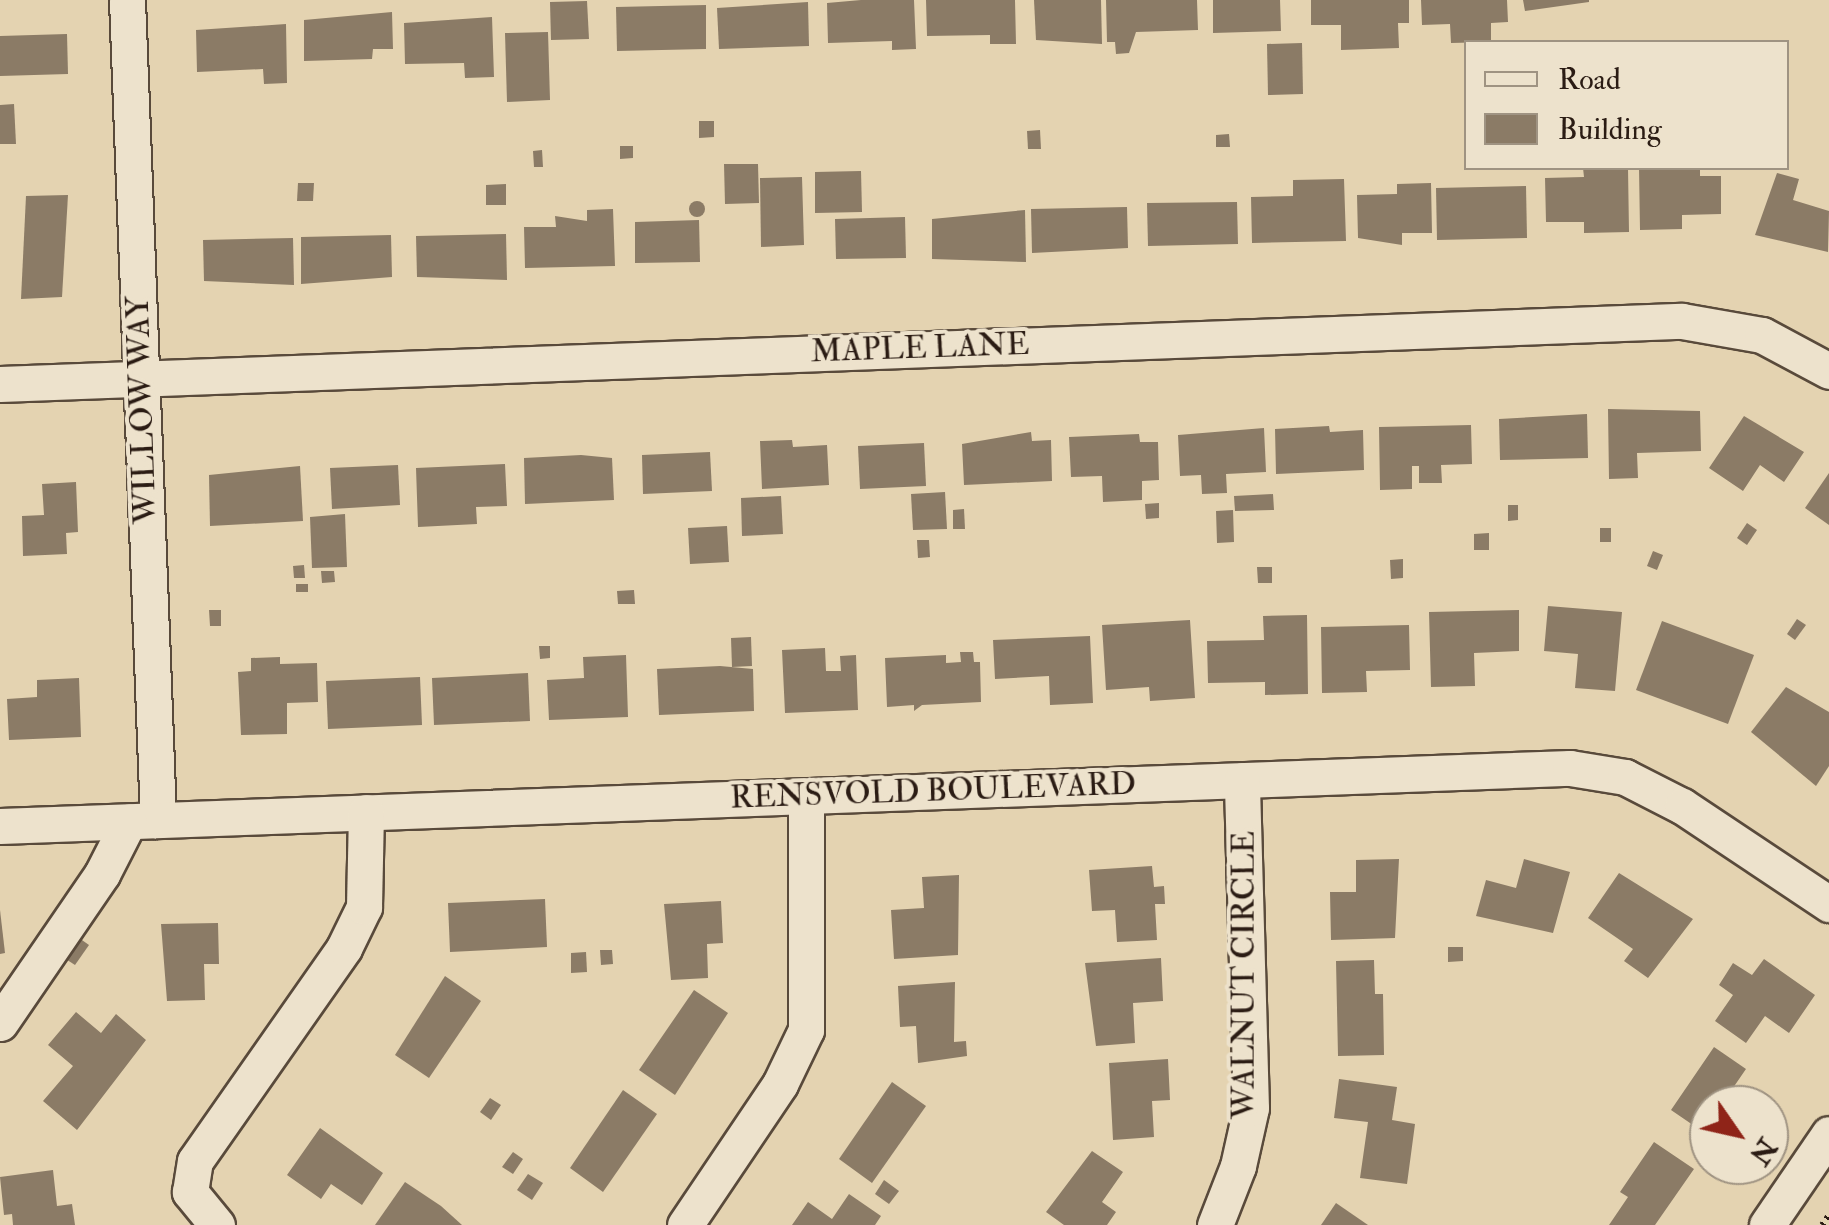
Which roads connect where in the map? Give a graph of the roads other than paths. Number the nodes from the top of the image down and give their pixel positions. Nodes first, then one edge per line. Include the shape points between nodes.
1 (126, 0) edge
2 (1829, 371) edge
3 (141, 376) junction
4 (0, 384) edge
5 (1242, 780) junction
6 (806, 796) junction
7 (366, 812) junction
8 (143, 821) junction
9 (0, 826) edge
10 (1829, 904) edge
11 (0, 1023) edge
12 (1829, 1134) edge
13 (217, 1225) edge
14 (685, 1225) edge
15 (1215, 1225) edge
16 (1768, 1225) edge

1 - 3 street, WILLOW WAY
2 - 3 street, MAPLE LANE via 1762,335 1682,321
3 - 4 street, MAPLE LANE
3 - 8 street, WILLOW WAY
5 - 6 street, RENSVOLD BOULEVARD
5 - 10 street, RENSVOLD BOULEVARD via 1570,768 1625,777 1682,806
5 - 15 street, WALNUT CIRCLE via 1251,1108
6 - 7 street, RENSVOLD BOULEVARD
6 - 14 street via 806,1030 780,1084
7 - 8 street, RENSVOLD BOULEVARD
7 - 13 street via 364,907 344,948 195,1161 190,1192
8 - 9 street, RENSVOLD BOULEVARD
8 - 11 street
12 - 16 street

